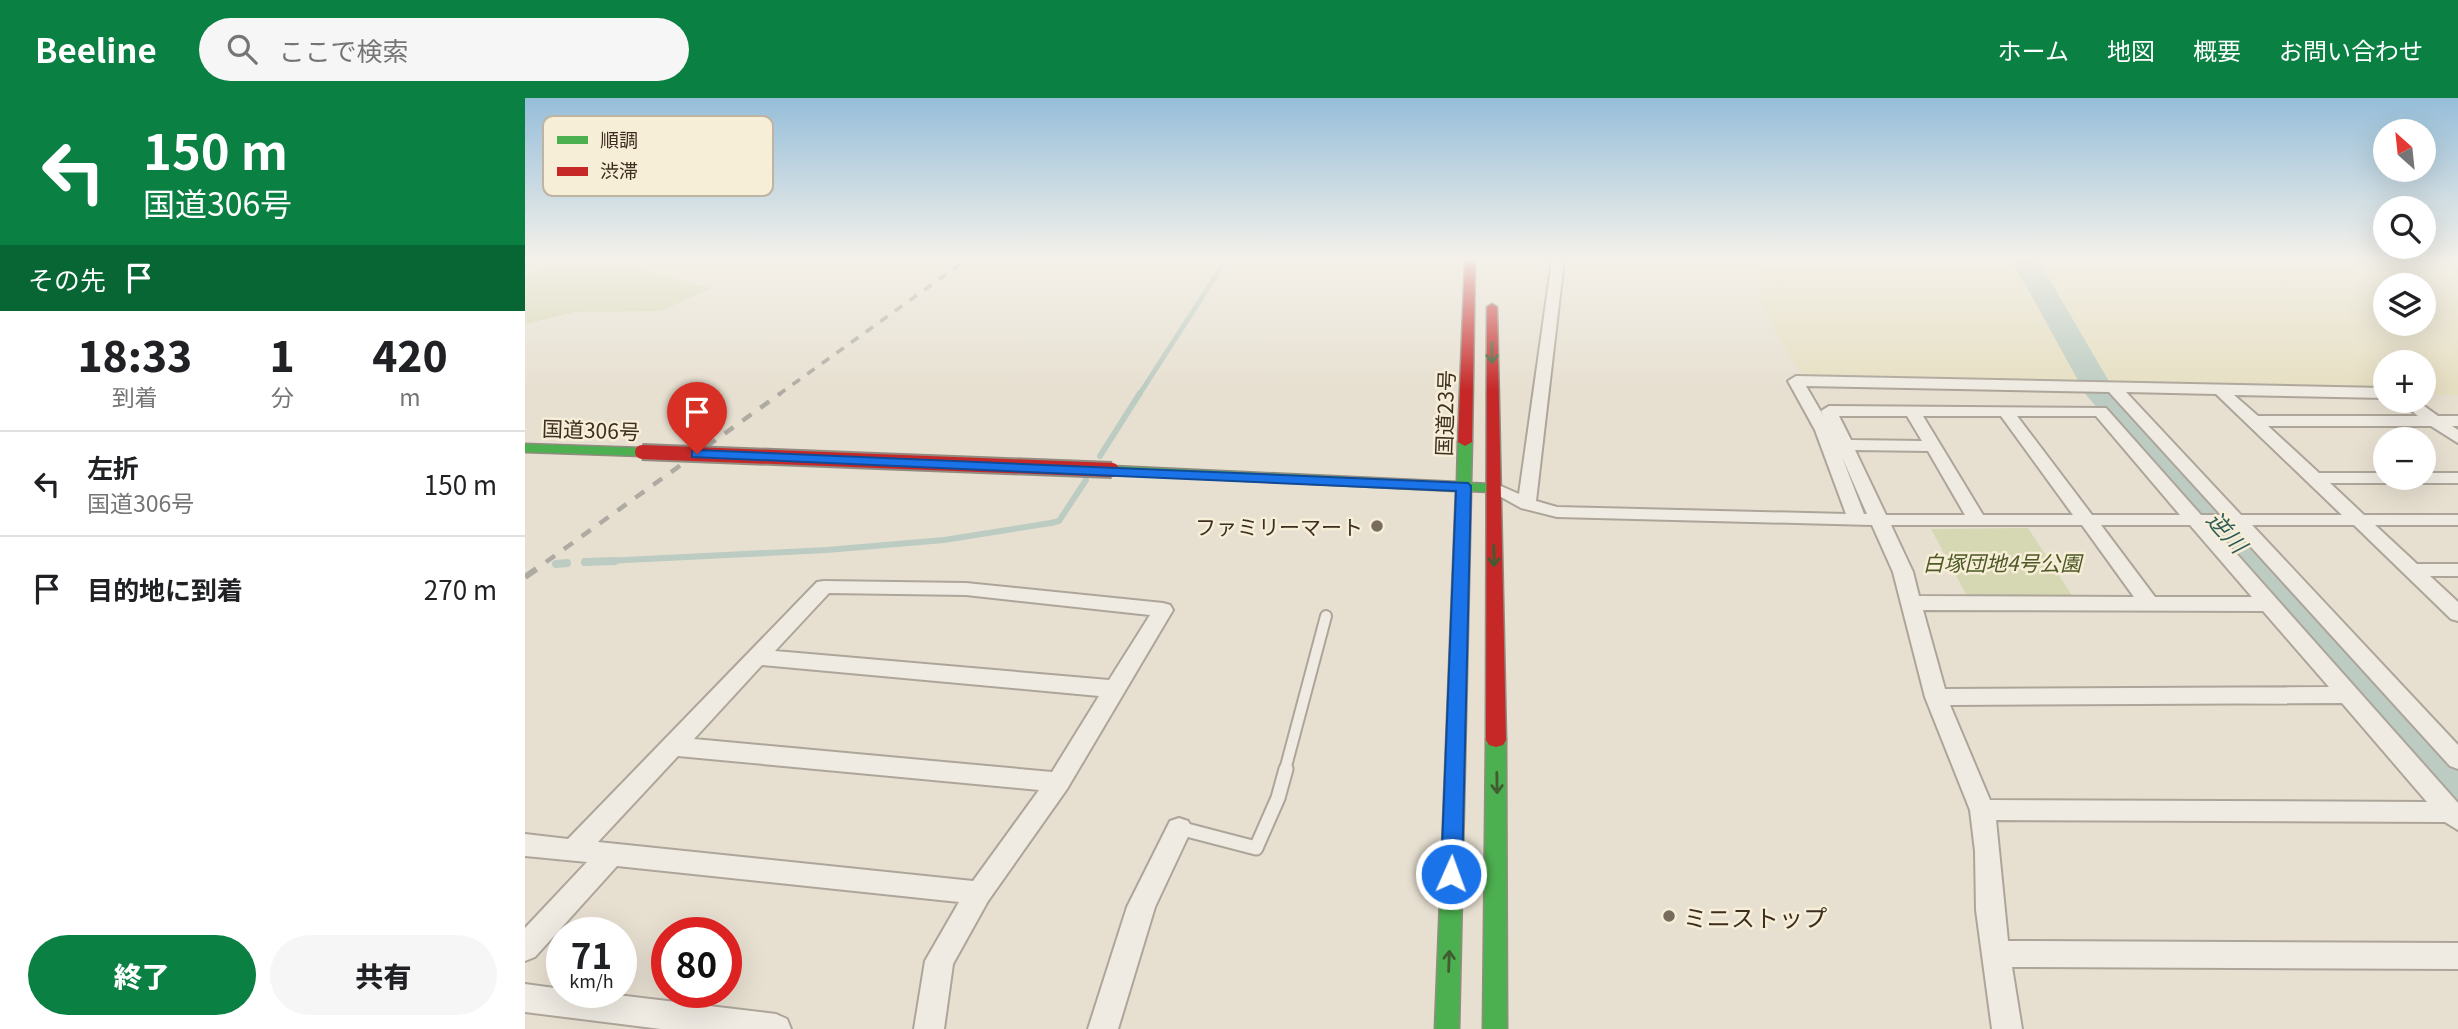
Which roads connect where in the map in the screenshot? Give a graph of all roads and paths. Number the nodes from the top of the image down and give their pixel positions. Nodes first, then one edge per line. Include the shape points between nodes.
1 (1469, 303) edge
2 (1492, 303) edge
3 (1552, 303) edge
4 (2103, 386) junction
5 (2219, 389) junction
6 (2373, 393) edge
7 (1913, 412) junction
8 (2006, 412) junction
9 (2424, 413) edge
10 (2253, 421) junction
11 (2458, 421) edge
12 (2436, 422) junction
13 (2458, 438) edge
14 (1845, 445) junction
15 (1933, 446) junction
16 (525, 448) edge
17 (2313, 478) junction
18 (2458, 478) edge
19 (1463, 486) junction
20 (1494, 488) junction
21 (1527, 504) junction
22 (1857, 519) junction
23 (1881, 520) junction
24 (1977, 520) junction
25 (2087, 520) junction
26 (2201, 520) junction
27 (2357, 520) junction
28 (2458, 520) edge
29 (2236, 521) junction
30 (2411, 570) junction
31 (2458, 570) edge
32 (1913, 603) junction
33 (2150, 604) junction
34 (2270, 604) junction
35 (2458, 614) edge
36 (1326, 616) dead end
37 (756, 657) junction
38 (1115, 689) junction
39 (2350, 695) junction
40 (1936, 697) junction
41 (672, 746) junction
42 (2458, 760) edge
43 (1058, 782) junction
44 (1982, 810) junction
45 (2455, 816) edge
46 (1179, 828) joint
47 (525, 845) edge
48 (573, 851) junction
49 (610, 855) junction
50 (979, 893) junction
51 (525, 948) edge
52 (1996, 954) junction
53 (2458, 956) edge
54 (525, 998) edge
55 (776, 1029) edge
56 (929, 1029) edge
57 (1103, 1029) edge
58 (1447, 1029) edge
59 (1495, 1029) edge
60 (2007, 1029) edge

1 - 19 highway, 国道23号
2 -> 20 highway
3 - 21 street
4 - 5 street
4 - 22 street via 1796,381 1823,430
4 - 29 street
5 - 6 street
5 - 10 street
7 - 8 street
7 - 14 street via 1829,411
7 - 15 street
8 - 25 street
8 - 26 street via 2101,411
9 - 12 street
10 - 12 street
10 - 17 street
11 - 12 street
12 - 13 street
14 - 15 street
14 - 23 street
15 - 24 street
16 - 19 highway, 国道306号, bridge
17 - 18 street
17 - 27 street
19 - 20 highway, 国道306号
58 -> 19 highway, 国道23号
20 - 21 street
20 -> 59 highway
21 - 22 street via 1557,512
22 - 23 street
23 - 24 street
23 - 32 street
24 - 25 street
25 - 26 street
25 - 33 street
26 - 29 street
26 - 34 street
27 - 28 street
27 - 29 street
27 - 30 street
29 - 42 street
30 - 31 street
30 - 35 street
32 - 33 street
32 - 40 street
33 - 34 street
34 - 39 street
36 - 46 lane via 1277,798 1256,848
37 - 38 street
37 - 38 street via 824,587 966,589 1163,610
37 - 41 street
38 - 43 street
39 - 40 street
39 - 45 street
40 - 44 street
41 - 43 street
41 - 48 street
43 - 50 street
44 - 45 street
44 - 52 street
46 - 57 street via 1141,907
47 - 48 street
48 - 49 street
49 - 50 street
49 - 51 street
50 - 56 street via 939,961
52 - 53 street
52 - 60 street
54 - 55 street

